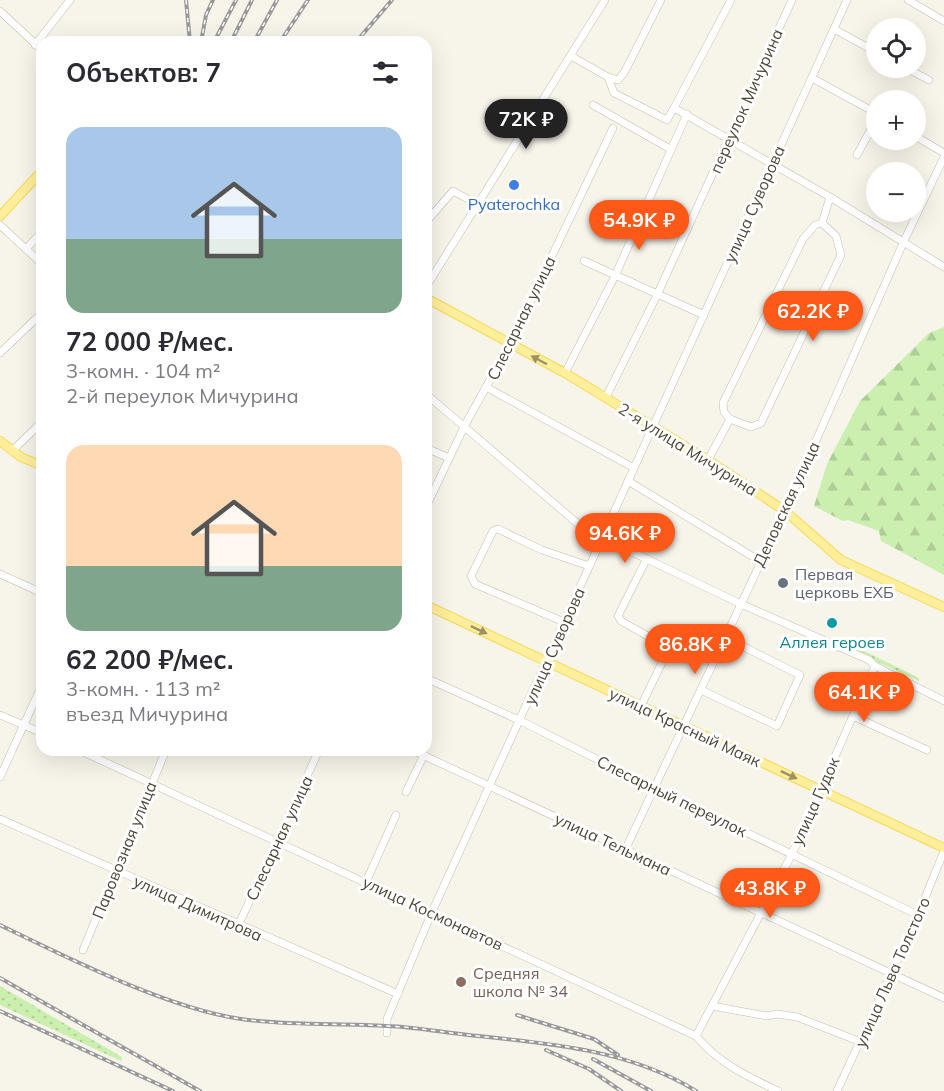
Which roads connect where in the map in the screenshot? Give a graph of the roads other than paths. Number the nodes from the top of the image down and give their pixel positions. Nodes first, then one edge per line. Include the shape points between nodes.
1 (70, 0) edge
2 (605, 0) edge
3 (661, 0) edge
4 (731, 0) edge
5 (792, 0) edge
6 (847, 0) edge
7 (908, 0) edge
8 (0, 11) edge
9 (944, 21) edge
10 (834, 29) junction
11 (43, 36) edge
12 (36, 45) edge
13 (866, 47) edge
14 (571, 56) junction
15 (608, 77) junction
16 (812, 78) junction
17 (925, 78) edge
18 (929, 80) dead end
19 (593, 105) dead end
20 (674, 108) junction
21 (866, 108) edge
22 (687, 114) junction
23 (667, 120) junction
24 (613, 128) dead end
25 (680, 128) junction
26 (866, 138) edge
27 (729, 139) junction
28 (926, 143) edge
29 (670, 149) junction
30 (857, 155) dead end
31 (944, 155) edge
32 (772, 165) junction
33 (36, 177) edge
34 (830, 197) junction
35 (477, 204) junction
36 (432, 215) edge
37 (0, 216) edge
38 (822, 223) junction
39 (0, 225) edge
40 (36, 238) edge
41 (904, 241) junction
42 (26, 249) junction
43 (36, 258) edge
44 (584, 261) dead end
45 (944, 267) edge
46 (615, 276) junction
47 (432, 277) edge
48 (657, 295) junction
49 (432, 301) edge
50 (704, 315) junction
51 (36, 319) edge
52 (510, 344) junction
53 (0, 353) edge
54 (565, 373) junction
55 (486, 387) junction
56 (606, 397) junction
57 (432, 399) edge
58 (730, 419) junction
59 (465, 425) junction
60 (654, 425) junction
61 (36, 428) edge
62 (0, 441) edge
63 (12, 451) junction
64 (432, 451) edge
65 (449, 459) junction
66 (708, 460) junction
67 (36, 463) edge
68 (634, 468) junction
69 (628, 481) junction
70 (432, 494) edge
71 (785, 511) junction
72 (602, 539) junction
73 (646, 560) junction
74 (760, 561) junction
75 (590, 566) junction
76 (0, 573) edge
77 (36, 590) edge
78 (741, 604) junction
79 (944, 607) edge
80 (432, 608) edge
81 (564, 622) junction
82 (726, 638) junction
83 (546, 661) junction
84 (875, 666) junction
85 (432, 681) edge
86 (701, 690) junction
87 (36, 698) edge
88 (944, 701) edge
89 (641, 706) junction
90 (0, 715) edge
91 (853, 716) junction
92 (521, 721) junction
93 (24, 725) junction
94 (683, 727) junction
95 (36, 730) edge
96 (927, 750) dead end
97 (92, 756) edge
98 (163, 756) edge
99 (316, 756) edge
100 (423, 756) edge
101 (425, 756) edge
102 (0, 777) edge
103 (151, 782) junction
104 (489, 786) junction
105 (656, 789) junction
106 (820, 790) junction
107 (406, 792) dead end
108 (396, 815) dead end
109 (0, 819) edge
110 (278, 840) junction
111 (625, 850) junction
112 (944, 850) edge
113 (792, 854) junction
114 (116, 871) junction
115 (366, 882) junction
116 (432, 912) junction
117 (760, 913) junction
118 (918, 915) junction
119 (238, 926) junction
120 (83, 950) dead end
121 (892, 974) junction
122 (398, 994) junction
123 (944, 998) edge
124 (712, 1006) junction
125 (387, 1033) dead end
126 (696, 1036) junction
127 (861, 1042) junction
128 (778, 1091) edge
129 (837, 1091) edge

1 - 11 street
2 - 14 street
3 - 15 street via 624,73 618,80
4 - 20 street
5 - 27 street, переулок Мичурина
6 - 10 street, улица Суворова
7 - 9 street
8 - 12 street
10 - 13 street
10 - 16 street, улица Суворова
14 - 15 street
14 - 35 street
15 - 23 street via 614,93
16 - 21 street
16 - 32 street, улица Суворова
17 - 18 street
19 - 29 street
20 - 22 street
20 - 23 street
22 - 25 street
22 - 27 street
23 - 25 street
24 - 52 street, Слесарная улица
25 - 29 street
26 - 30 street
27 - 32 street
27 - 48 street, переулок Мичурина
28 - 31 street
29 - 46 street
31 - 41 street, Деповская улица
32 - 34 street
32 - 50 street, улица Суворова
33 - 37 main road
34 - 38 street
34 - 41 street
35 - 36 street via 453,191
35 - 47 street
38 - 58 street via 803,239 723,403
38 - 58 street via 836,236 841,255 761,423 751,427
39 - 42 street
40 - 42 street
41 - 45 street
41 - 71 street, Деповская улица
42 - 43 street
44 - 46 street
46 - 48 street
46 - 54 street
48 - 50 street
48 - 56 street, переулок Мичурина
49 - 52 main road, 2-я улица Мичурина
50 - 60 street, улица Суворова
51 - 53 street
54 -> 52 main road, 2-я улица Мичурина
52 - 55 street, Слесарная улица
54 - 56 main road, 2-я улица Мичурина
55 - 59 street, Слесарная улица
55 - 68 street
56 - 60 main road, 2-я улица Мичурина
57 - 59 street
58 - 66 street
59 - 65 street, Слесарная улица
59 - 72 street via 584,529
60 - 66 main road, 2-я улица Мичурина
60 - 68 street, улица Суворова
61 - 63 street
62 - 63 main road
63 - 67 main road
64 - 65 street
65 - 70 street, Слесарная улица
66 - 71 main road, 2-я улица Мичурина
68 - 69 street, улица Суворова
69 - 72 street, улица Суворова
69 - 74 street
71 - 74 street, Деповская улица
71 - 79 main road, 2-я улица Мичурина via 841,560
72 - 73 street
72 - 75 street, улица Суворова
73 - 78 street
73 - 89 street via 618,616 669,648
74 - 78 street, Деповская улица
75 - 81 street, улица Суворова
75 - 81 street via 542,550 498,529 493,531 471,576 475,584
76 - 77 street
78 - 82 street, Деповская улица
78 - 84 street
80 -> 83 main road, улица Красный Маяк
81 - 83 street, улица Суворова
82 - 86 street, Деповская улица
82 - 86 street via 800,675 777,726
83 - 89 main road, улица Красный Маяк
83 - 92 street, улица Суворова
84 - 88 street
84 - 91 street, улица Гудок
85 - 92 street, Слесарный переулок
86 - 94 street, Деповская улица
87 - 93 street
89 - 94 main road, улица Красный Маяк
90 - 93 street
91 - 96 street
91 - 106 street, улица Гудок
92 - 104 street, улица Суворова
92 - 105 street, Слесарный переулок
93 - 95 street
93 - 102 street
94 - 105 street, Деповская улица
94 -> 106 main road, улица Красный Маяк
97 - 103 street, улица Космонавтов
98 - 103 street, Паровозная улица
99 - 110 street, Слесарная улица
100 - 107 street
101 - 104 street, улица Тельмана
103 - 110 street, улица Космонавтов
103 - 114 street, Паровозная улица
104 - 111 street, улица Тельмана
104 - 116 street, улица Суворова
105 - 111 street, Деповская улица
105 - 113 street, Слесарный переулок
106 - 112 main road, улица Красный Маяк
106 - 113 street, улица Гудок
108 - 115 street
109 - 114 street, улица Димитрова
110 - 115 street, улица Космонавтов
110 - 119 street, Слесарная улица
111 - 117 street, улица Тельмана
112 - 118 street, улица Льва Толстого
113 - 117 street, улица Гудок
113 - 118 street, Слесарный переулок
114 - 119 street, улица Димитрова
114 - 120 street, Паровозная улица
115 - 116 street, улица Космонавтов
116 - 122 street, улица Суворова
116 - 126 street, улица Космонавтов
117 - 121 street, улица Тельмана
117 - 124 street, улица Гудок
118 - 121 street, улица Льва Толстого
119 - 122 street, улица Димитрова
121 - 123 street, улица Тельмана
121 - 127 street, улица Льва Толстого
122 - 125 street, улица Суворова via 387,1019
124 - 126 street, улица Гудок
124 - 127 street via 797,1017
126 - 128 street, улица Космонавтов via 727,1064
127 - 129 street, улица Льва Толстого

